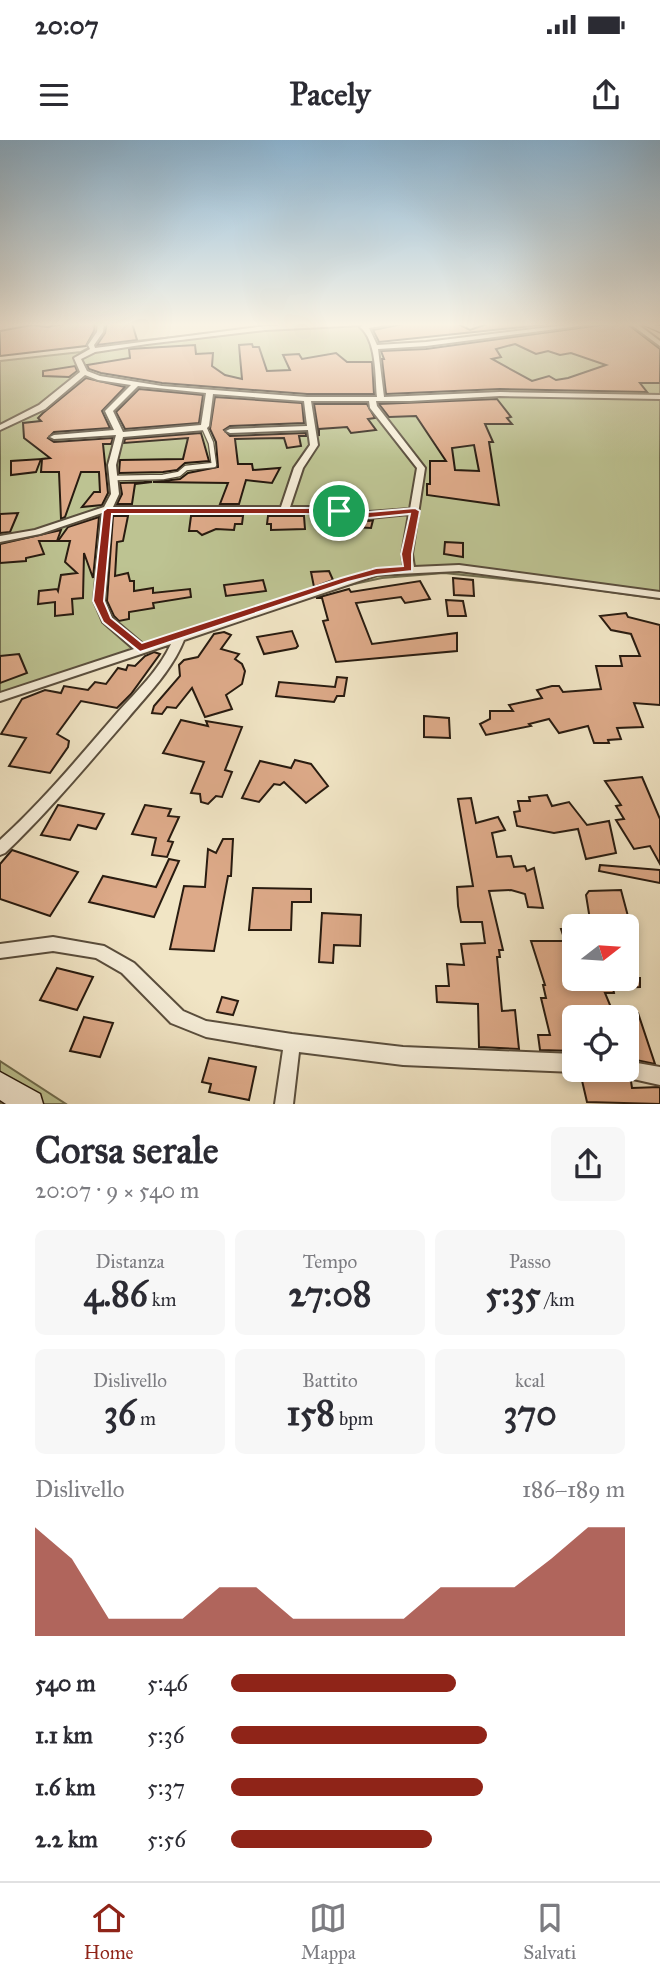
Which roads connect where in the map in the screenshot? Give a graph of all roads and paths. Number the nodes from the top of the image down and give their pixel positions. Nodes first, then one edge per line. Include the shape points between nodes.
1 (82, 368) edge
2 (376, 368) edge
3 (84, 372) junction
4 (136, 384) junction
5 (210, 391) junction
6 (660, 397) edge
7 (307, 399) junction
8 (377, 399) junction
9 (204, 426) junction
10 (0, 428) edge
11 (312, 428) junction
12 (230, 431) dead end
13 (119, 434) junction
14 (54, 437) dead end
15 (114, 478) junction
16 (285, 510) junction
17 (107, 511) junction
18 (415, 511) junction
19 (0, 540) edge
20 (409, 568) junction
21 (660, 595) edge
22 (180, 636) junction
23 (140, 648) junction
24 (0, 696) edge
25 (0, 849) edge
26 (0, 951) edge
27 (292, 1043) junction
28 (562, 1063) edge
29 (639, 1072) edge
30 (660, 1076) edge
31 (0, 1085) edge
32 (30, 1104) edge
33 (284, 1104) edge

1 - 3 street
2 - 8 street
3 - 4 street
3 - 10 street via 42,407
4 - 5 street
4 - 13 street via 109,411
5 - 7 street
5 - 9 street
6 - 8 street via 500,394
7 - 8 street
7 - 11 street
8 - 18 street via 373,407 421,468
9 - 13 street
9 - 15 lane via 214,465 163,477
11 - 12 street
11 - 16 street via 314,445 292,479
13 - 14 street
13 - 15 street
15 - 17 street via 115,494
16 - 17 street
16 - 18 street via 369,515
17 - 19 street
17 - 23 street via 99,601 107,620
18 - 20 street
20 - 21 street via 459,568
20 - 22 street via 344,580
22 - 23 street
22 - 25 street via 175,653 128,709 39,812
23 - 24 street
26 - 27 street via 53,944 98,951 128,968 177,1017 206,1029
27 - 28 street via 403,1056
27 - 33 street
29 - 30 street
31 - 32 street

